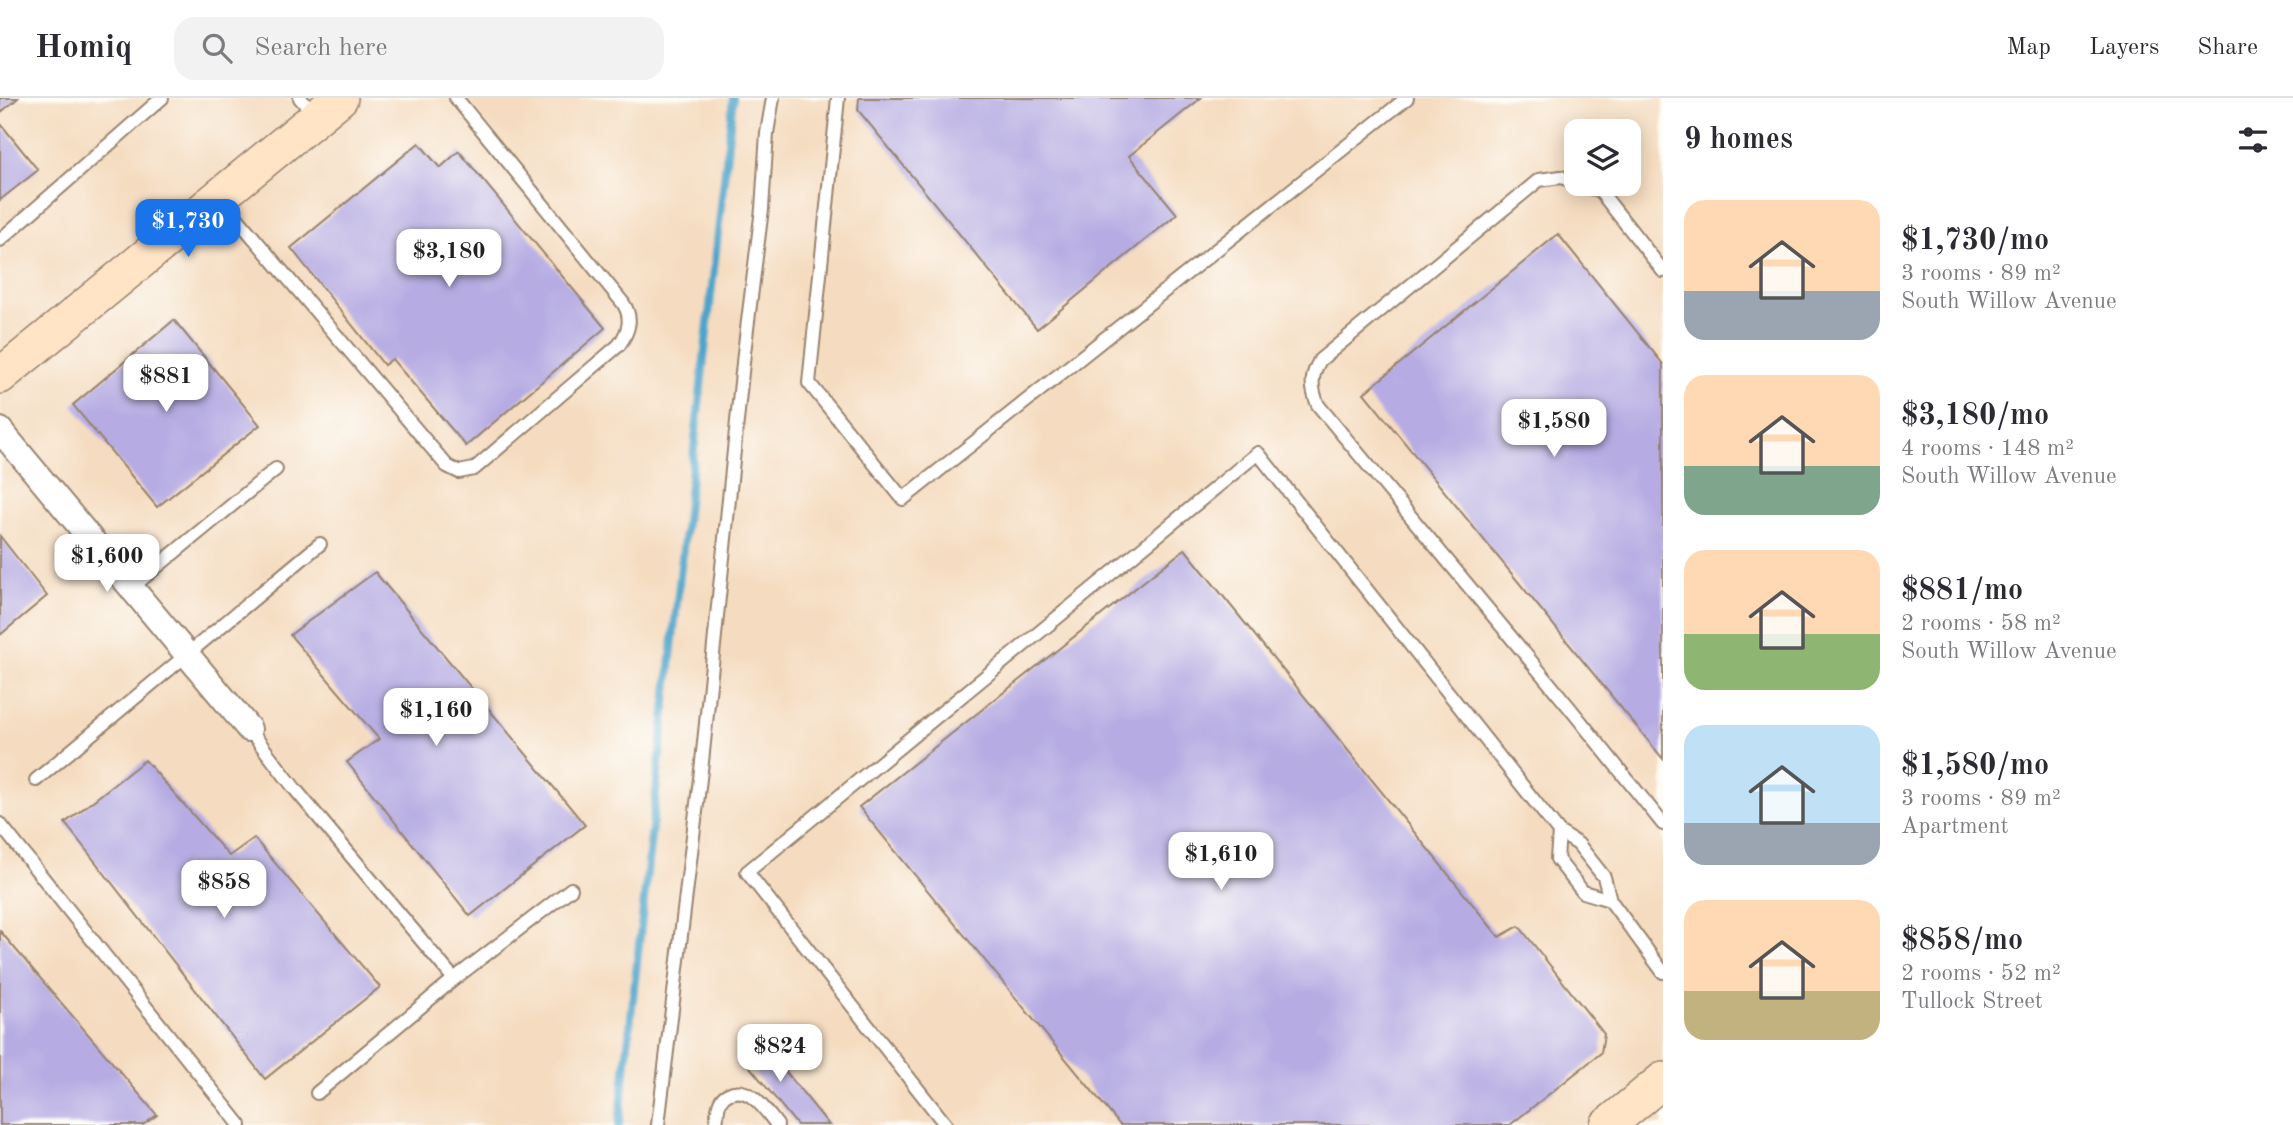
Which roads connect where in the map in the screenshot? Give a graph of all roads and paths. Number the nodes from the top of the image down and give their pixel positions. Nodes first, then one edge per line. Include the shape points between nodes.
1 (162, 98) edge
2 (456, 98) edge
3 (773, 98) edge
4 (838, 98) edge
5 (1407, 98) edge
6 (319, 104) edge
7 (1564, 178) edge
8 (1604, 196) edge
9 (219, 197) junction
10 (0, 240) edge
11 (1663, 271) edge
12 (0, 376) edge
13 (0, 430) edge
14 (276, 469) dead end
15 (320, 544) dead end
16 (131, 588) junction
17 (188, 656) junction
18 (248, 729) joint
19 (36, 780) dead end
20 (0, 824) edge
21 (1663, 824) edge
22 (1559, 831) junction
23 (571, 888) dead end
24 (1610, 900) junction
25 (1663, 972) edge
26 (454, 979) junction
27 (1663, 1080) edge
28 (317, 1093) dead end
29 (240, 1125) edge
30 (658, 1125) edge
31 (716, 1125) edge
32 (777, 1125) edge
33 (946, 1125) edge
34 (1608, 1125) edge

1 - 10 lane
2 - 9 lane via 623,303 630,320 619,345 474,469 459,471 447,466
3 - 30 lane
4 - 5 lane via 808,383 903,499
6 - 9 street
7 - 21 lane via 1539,180 1320,360 1312,372 1311,389 1318,405
8 - 11 lane
9 - 12 street
13 - 16 street
14 - 16 lane
15 - 17 lane
16 - 17 street
17 - 18 street
17 - 19 lane
18 - 26 lane
20 - 29 lane
22 - 24 lane via 1578,844 1604,877
22 - 24 lane via 1557,859 1570,877 1583,892
22 - 33 lane via 1258,453 747,872
23 - 26 lane
24 - 25 lane
26 - 28 lane
27 - 34 street
31 - 32 lane via 719,1103 735,1091 752,1096

